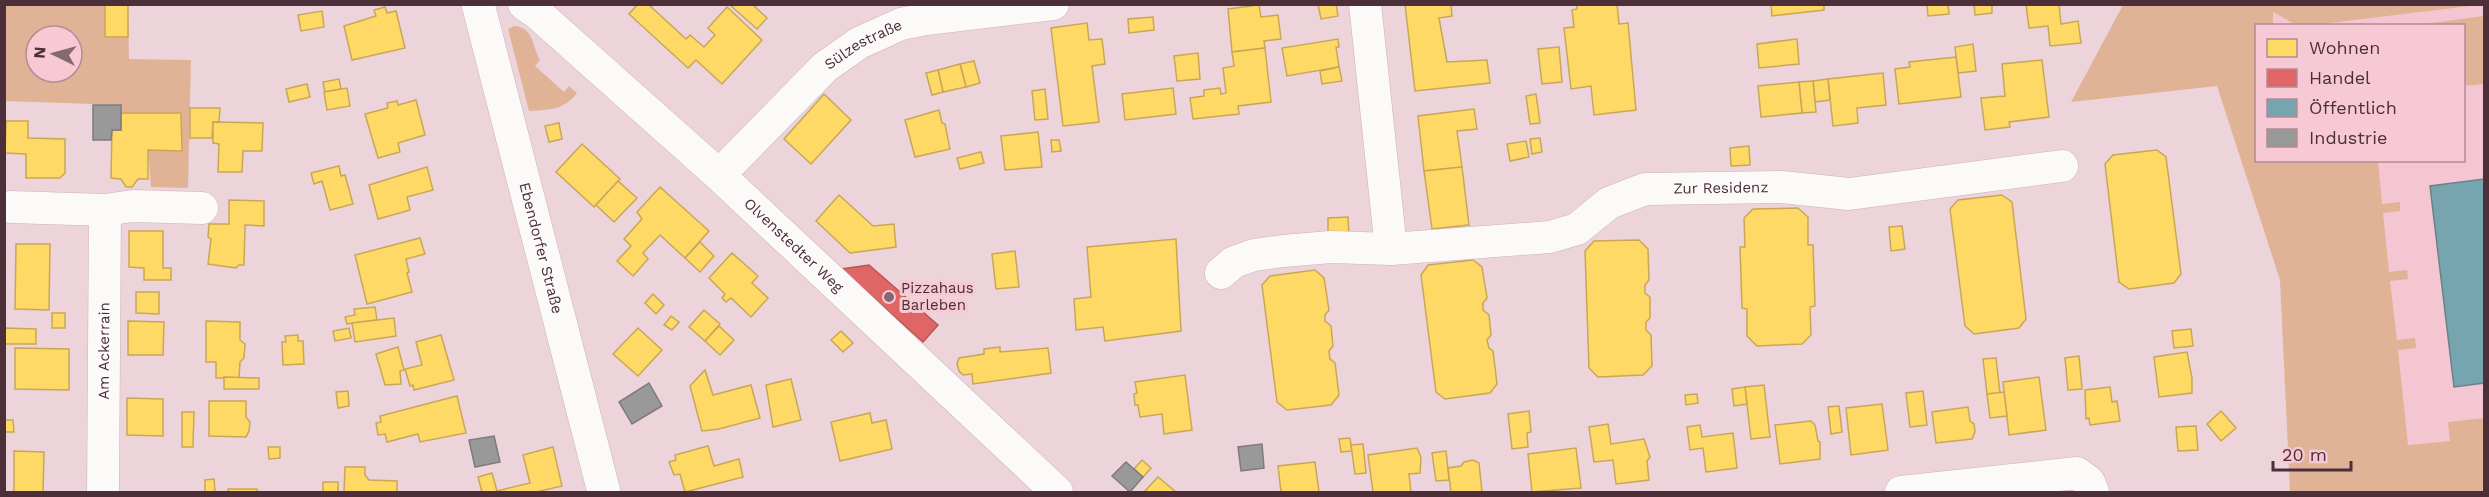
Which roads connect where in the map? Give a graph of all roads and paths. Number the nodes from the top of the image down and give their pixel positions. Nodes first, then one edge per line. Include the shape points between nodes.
1 (477, 4) edge
2 (524, 4) edge
3 (1053, 4) edge
4 (1365, 4) edge
5 (2061, 166) dead end
6 (719, 175) junction
7 (11, 207) dead end
8 (202, 208) dead end
9 (105, 210) junction
10 (1391, 249) junction
11 (1221, 273) dead end
12 (103, 492) edge
13 (604, 492) edge
14 (1057, 492) edge
15 (1901, 492) edge
16 (2093, 492) edge

1 - 13 street, Ebendorfer Straße
2 - 6 street, Olvenstedter Weg
3 - 6 street, Sülzestraße via 901,24 859,43 825,68
4 - 10 street
5 - 10 street, Zur Residenz via 1849,194 1782,187 1645,189 1609,203 1577,228 1550,237
6 - 14 street, Olvenstedter Weg
7 - 9 street
8 - 9 street via 133,206
9 - 12 street, Am Ackerrain
10 - 11 street, Zur Residenz via 1331,247 1254,255 1233,262
15 - 16 street via 2077,473 2089,482

